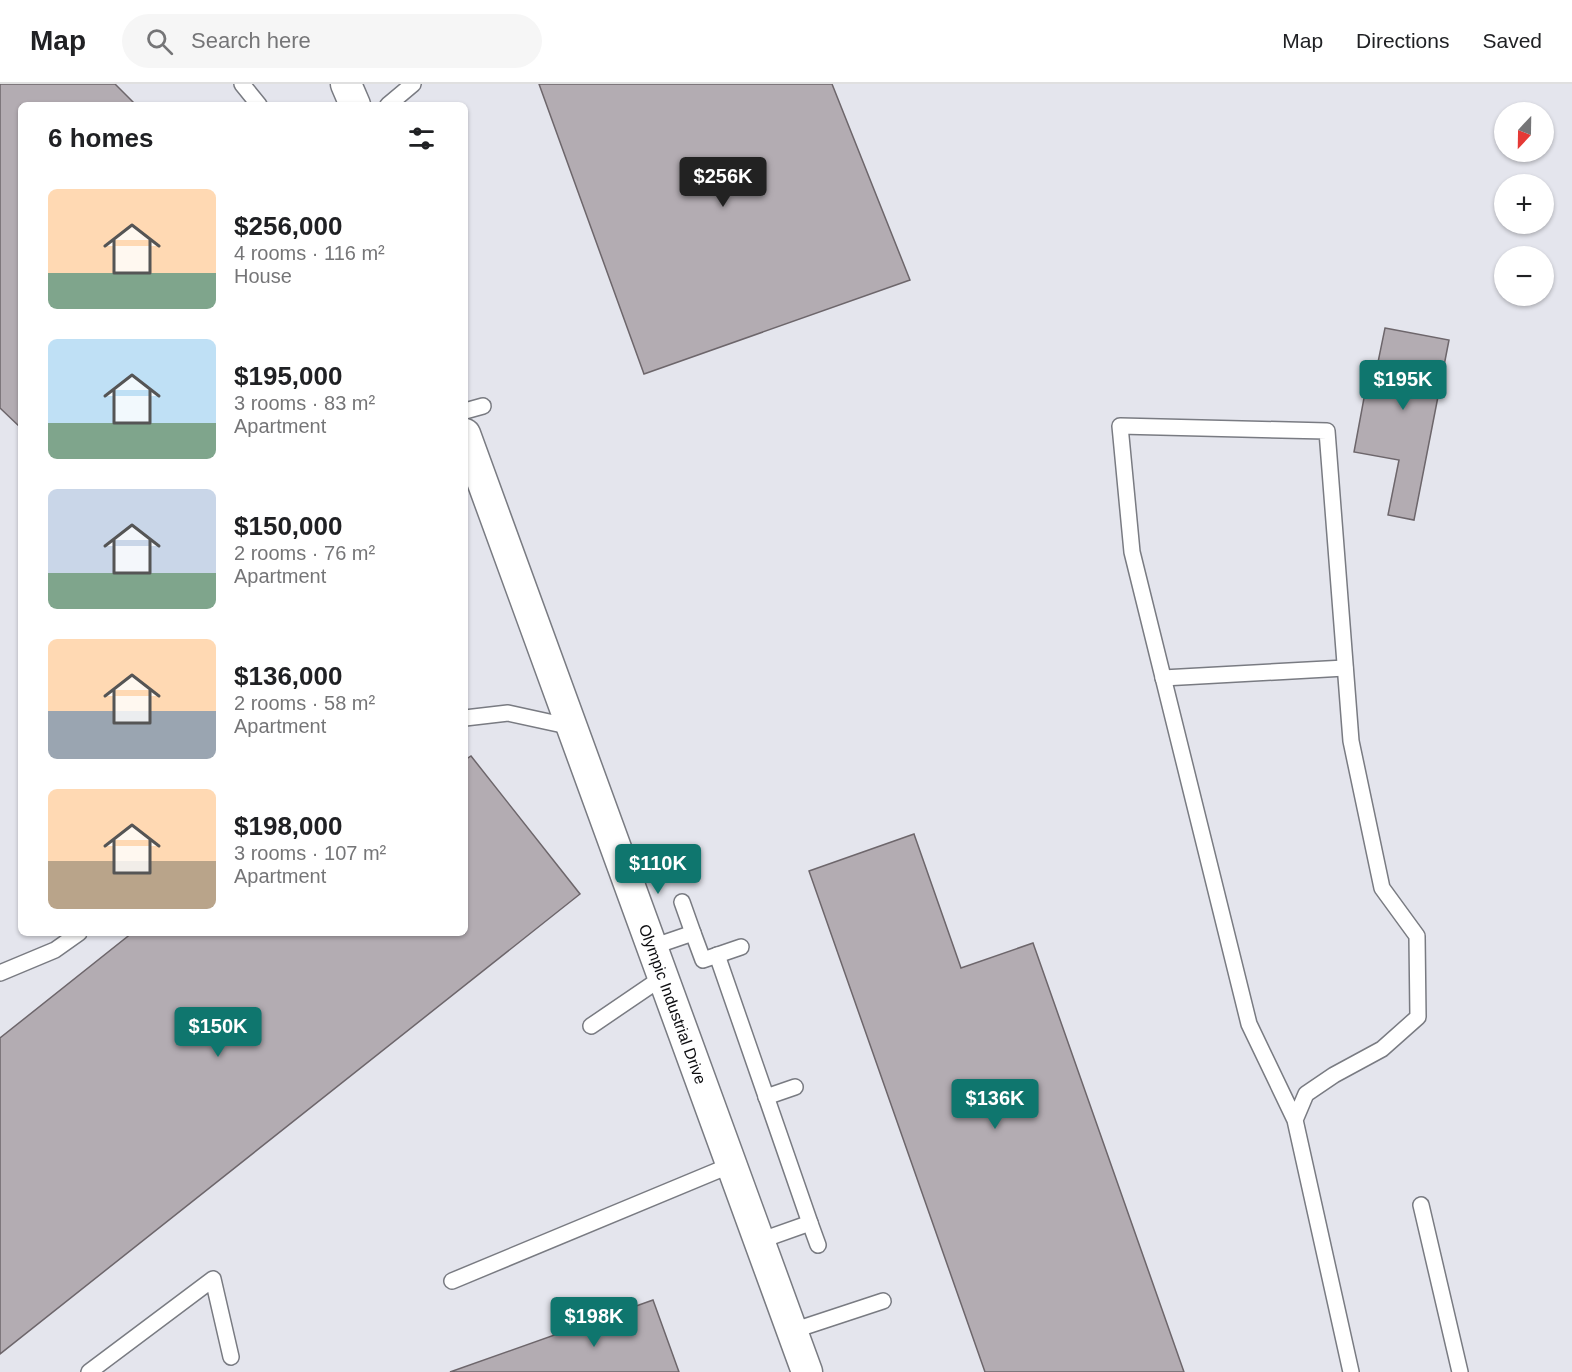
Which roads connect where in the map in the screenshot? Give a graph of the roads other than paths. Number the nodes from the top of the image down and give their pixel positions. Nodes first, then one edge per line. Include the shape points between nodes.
1 (243, 84) edge
2 (346, 84) edge
3 (413, 84) edge
4 (258, 102) edge
5 (354, 102) edge
6 (392, 102) edge
7 (483, 406) dead end
8 (468, 410) edge
9 (468, 442) edge
10 (1346, 668) junction
11 (1163, 678) junction
12 (468, 718) edge
13 (572, 728) junction
14 (682, 902) dead end
15 (693, 933) junction
16 (75, 936) edge
17 (652, 947) junction
18 (741, 947) dead end
19 (717, 955) junction
20 (0, 973) edge
21 (663, 977) junction
22 (591, 1026) dead end
23 (795, 1087) dead end
24 (766, 1097) junction
25 (1294, 1120) junction
26 (731, 1165) junction
27 (1421, 1205) dead end
28 (810, 1223) junction
29 (759, 1240) junction
30 (818, 1245) dead end
31 (452, 1281) dead end
32 (883, 1301) dead end
33 (792, 1331) junction
34 (231, 1358) dead end
35 (89, 1372) edge
36 (807, 1372) edge
37 (1351, 1372) edge
38 (1460, 1372) edge

1 - 4 lane
2 - 5 street
3 - 6 lane
7 - 8 lane
9 - 13 street, Olympic Industrial Drive
10 - 11 lane
10 - 11 lane via 1327,431 1120,426 1132,552
10 - 25 lane via 1351,741 1382,888 1417,936 1418,1017 1382,1049 1306,1094
11 - 25 lane via 1249,1024
12 - 13 lane via 508,713
13 - 17 street, Olympic Industrial Drive
14 - 15 lane
15 - 17 lane
15 - 19 lane via 703,960
16 - 20 lane via 55,950
17 - 21 street, Olympic Industrial Drive
18 - 19 lane
19 - 24 lane
21 - 22 lane
21 - 26 street, Olympic Industrial Drive
23 - 24 lane
24 - 28 lane
25 - 37 lane
26 - 29 street, Olympic Industrial Drive
26 - 31 lane
27 - 38 lane
28 - 29 lane
28 - 30 lane
29 - 33 street, Olympic Industrial Drive
32 - 33 lane
33 - 36 street, Olympic Industrial Drive
34 - 35 lane via 213,1279

